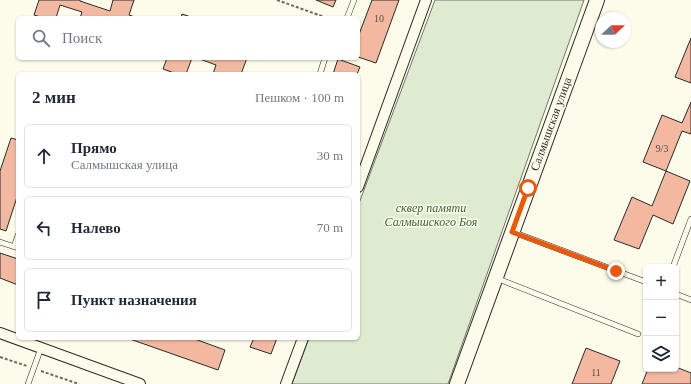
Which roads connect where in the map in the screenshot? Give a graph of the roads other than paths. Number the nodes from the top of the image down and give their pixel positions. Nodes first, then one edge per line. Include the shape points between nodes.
1 (354, 0) edge
2 (426, 0) edge
3 (597, 0) edge
4 (348, 16) edge
5 (324, 60) edge
6 (321, 72) edge
7 (360, 177) edge
8 (691, 219) edge
9 (512, 232) junction
10 (0, 242) edge
11 (16, 247) edge
12 (675, 264) edge
13 (495, 278) junction
14 (643, 281) edge
15 (679, 295) edge
16 (691, 300) edge
17 (0, 333) edge
18 (638, 334) dead end
19 (16, 339) edge
20 (19, 340) edge
21 (302, 340) edge
22 (41, 348) junction
23 (28, 384) edge
24 (140, 384) edge
25 (286, 384) edge
26 (457, 384) edge

1 - 4 lane
2 - 7 street
3 - 9 main road, Салмышская улица
5 - 6 lane
8 - 12 lane
9 - 13 main road, Салмышская улица
9 - 14 lane
10 - 11 lane
13 - 18 lane
13 - 26 main road, Салмышская улица
15 - 16 lane
17 - 19 street
20 - 22 street
21 - 25 street
22 - 23 lane
22 - 24 street

